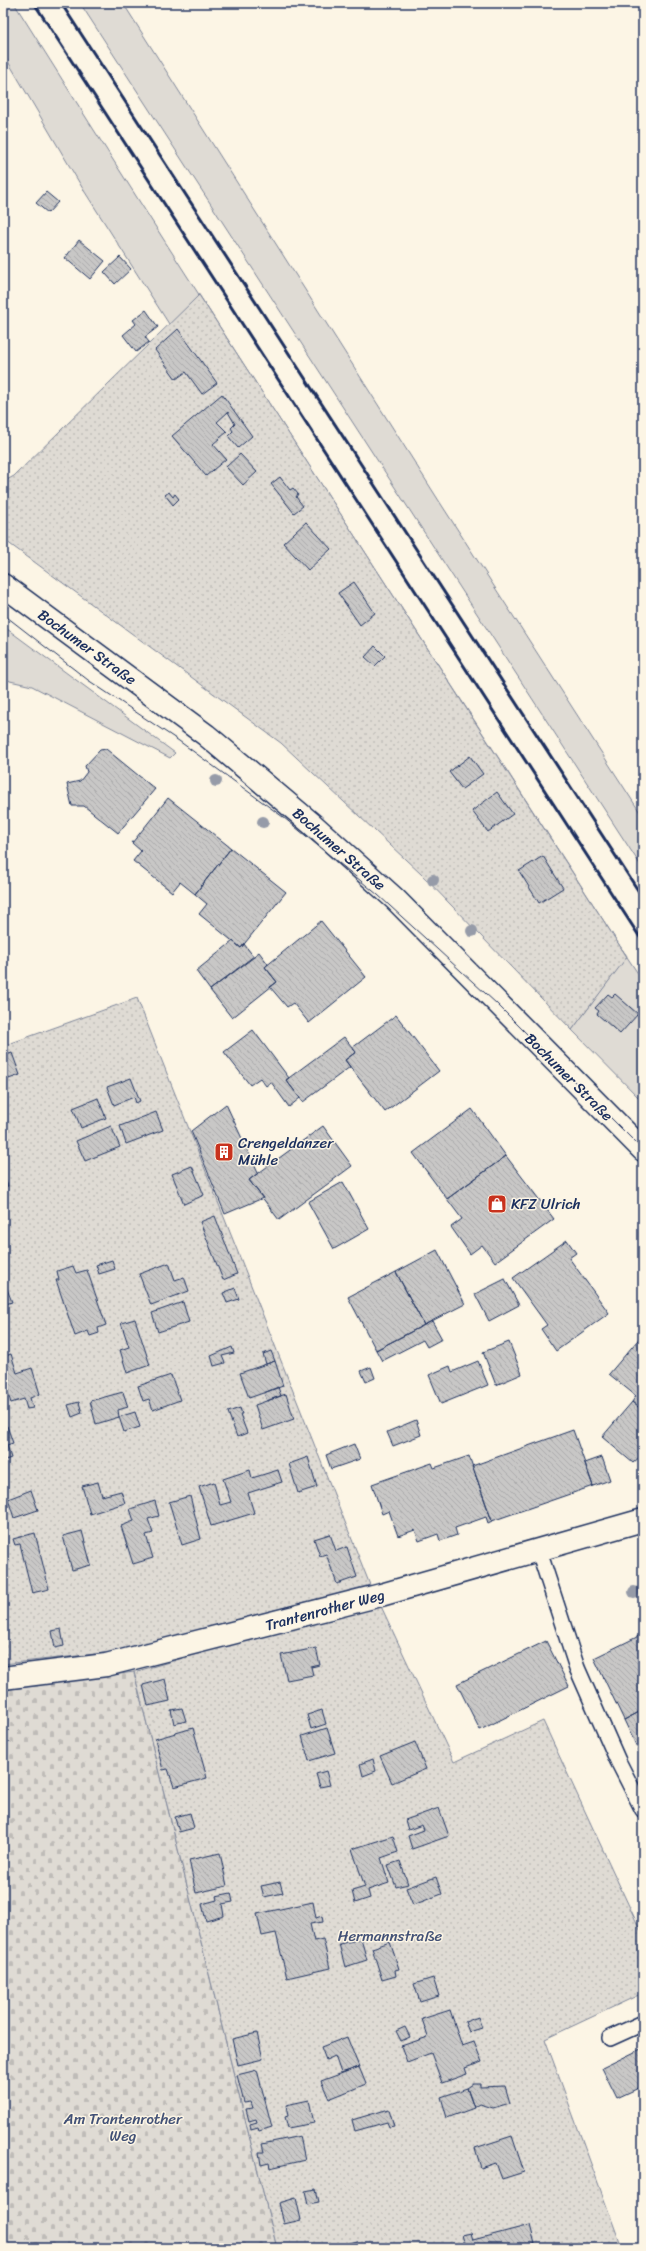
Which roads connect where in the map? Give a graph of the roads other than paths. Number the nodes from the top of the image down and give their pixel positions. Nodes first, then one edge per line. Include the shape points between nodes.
1 (3, 585) edge
2 (643, 1150) edge
3 (643, 1520) edge
4 (539, 1551) junction
5 (3, 1678) edge
6 (643, 1810) edge
7 (643, 2023) edge
8 (610, 2038) dead end

1 - 2 main road, Bochumer Straße via 206,735 312,824 395,899
3 - 4 main road, Trantenrother Weg
4 - 5 main road, Trantenrother Weg via 275,1623 106,1665
4 - 6 lane via 577,1668 618,1761
7 - 8 lane

